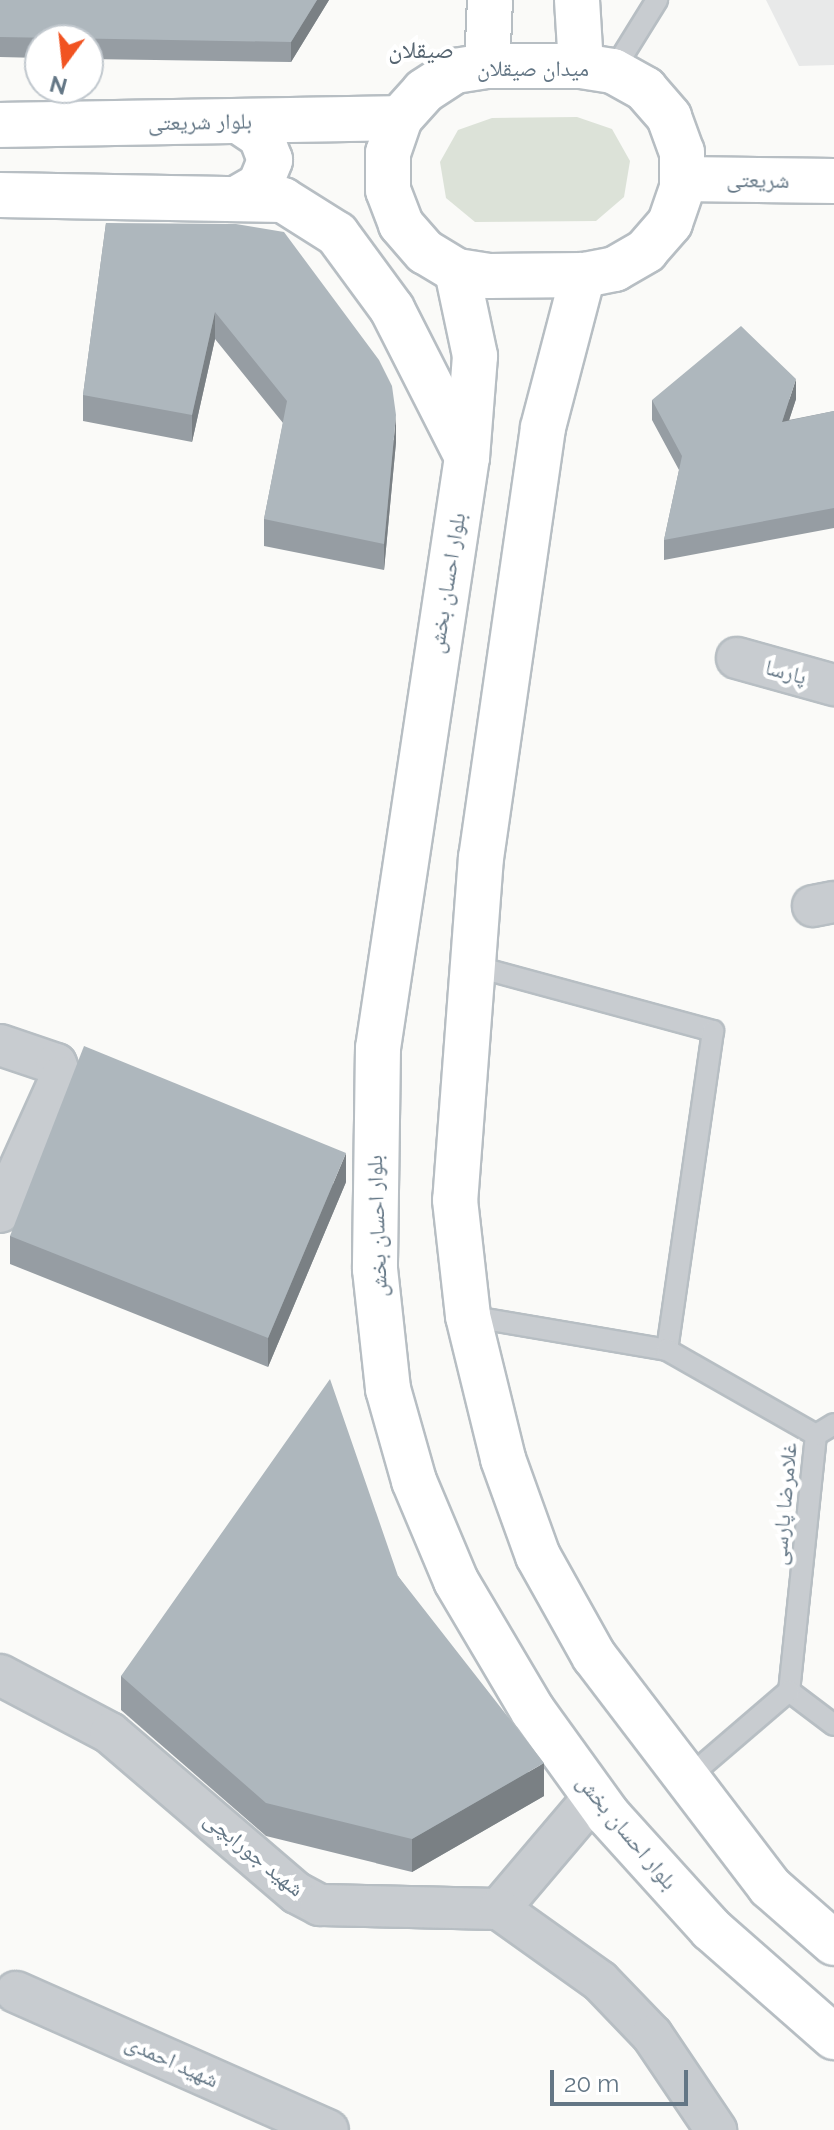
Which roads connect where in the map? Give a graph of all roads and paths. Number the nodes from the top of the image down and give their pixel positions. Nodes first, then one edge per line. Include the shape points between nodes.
1 (490, 0) edge
2 (577, 0) edge
3 (657, 0) edge
4 (487, 66) junction
5 (597, 68) junction
6 (400, 118) junction
7 (239, 121) junction
8 (0, 125) edge
9 (682, 179) junction
10 (834, 181) edge
11 (0, 195) edge
12 (236, 199) junction
13 (457, 271) junction
14 (583, 275) junction
15 (467, 457) junction
16 (737, 658) dead end
17 (834, 685) edge
18 (470, 965) junction
19 (0, 1045) edge
20 (0, 1212) edge
21 (468, 1316) junction
22 (667, 1350) junction
23 (834, 1424) edge
24 (816, 1435) junction
25 (0, 1675) edge
26 (789, 1691) junction
27 (834, 1725) edge
28 (684, 1781) junction
29 (594, 1797) junction
30 (499, 1909) junction
31 (834, 1943) edge
32 (16, 1992) dead end
33 (834, 2037) edge
34 (328, 2130) edge
35 (716, 2130) edge

1 - 4 main road
2 - 5 main road
3 - 5 lane
4 - 5 main road, میدان صیقلان
4 - 6 main road, میدان صیقلان via 455,71 424,91
5 - 9 main road, میدان صیقلان via 645,89 669,117 682,152
6 - 7 main road, بلوار شریعتی
6 - 13 main road, میدان صیقلان via 388,153 388,190 401,224 425,252
7 - 8 main road, بلوار شریعتی
7 - 12 main road via 261,136 270,160 260,185
9 - 10 main road, شریعتی
9 - 14 main road, میدان صیقلان via 670,223 646,251 615,269
11 - 12 main road
12 - 15 main road via 283,200 337,234 392,309
13 - 14 main road, میدان صیقلان
13 - 15 main road, بلوار احسان بخش via 475,356
14 - 18 main road via 543,428 505,665
15 - 29 main road, بلوار احسان بخش via 378,1048 375,1269 388,1389 414,1481 444,1553 533,1711
16 - 17 street, پارسا
18 - 21 main road via 455,1200
18 - 22 lane via 713,1031
19 - 20 street via 56,1064 61,1077
21 - 22 lane
21 - 28 main road via 503,1459 538,1556 594,1656
22 - 24 lane, غلامرضا پارسی
23 - 24 lane
24 - 26 lane, غلامرضا پارسی
25 - 30 street, شهید جورابچی via 110,1733 297,1893 320,1905
26 - 27 lane
26 - 28 lane
28 - 31 main road via 770,1887
29 - 30 street
29 - 33 main road, بلوار احسان بخش via 711,1929
30 - 35 street via 610,1992 652,2035
32 - 34 street, شهید احمدی

